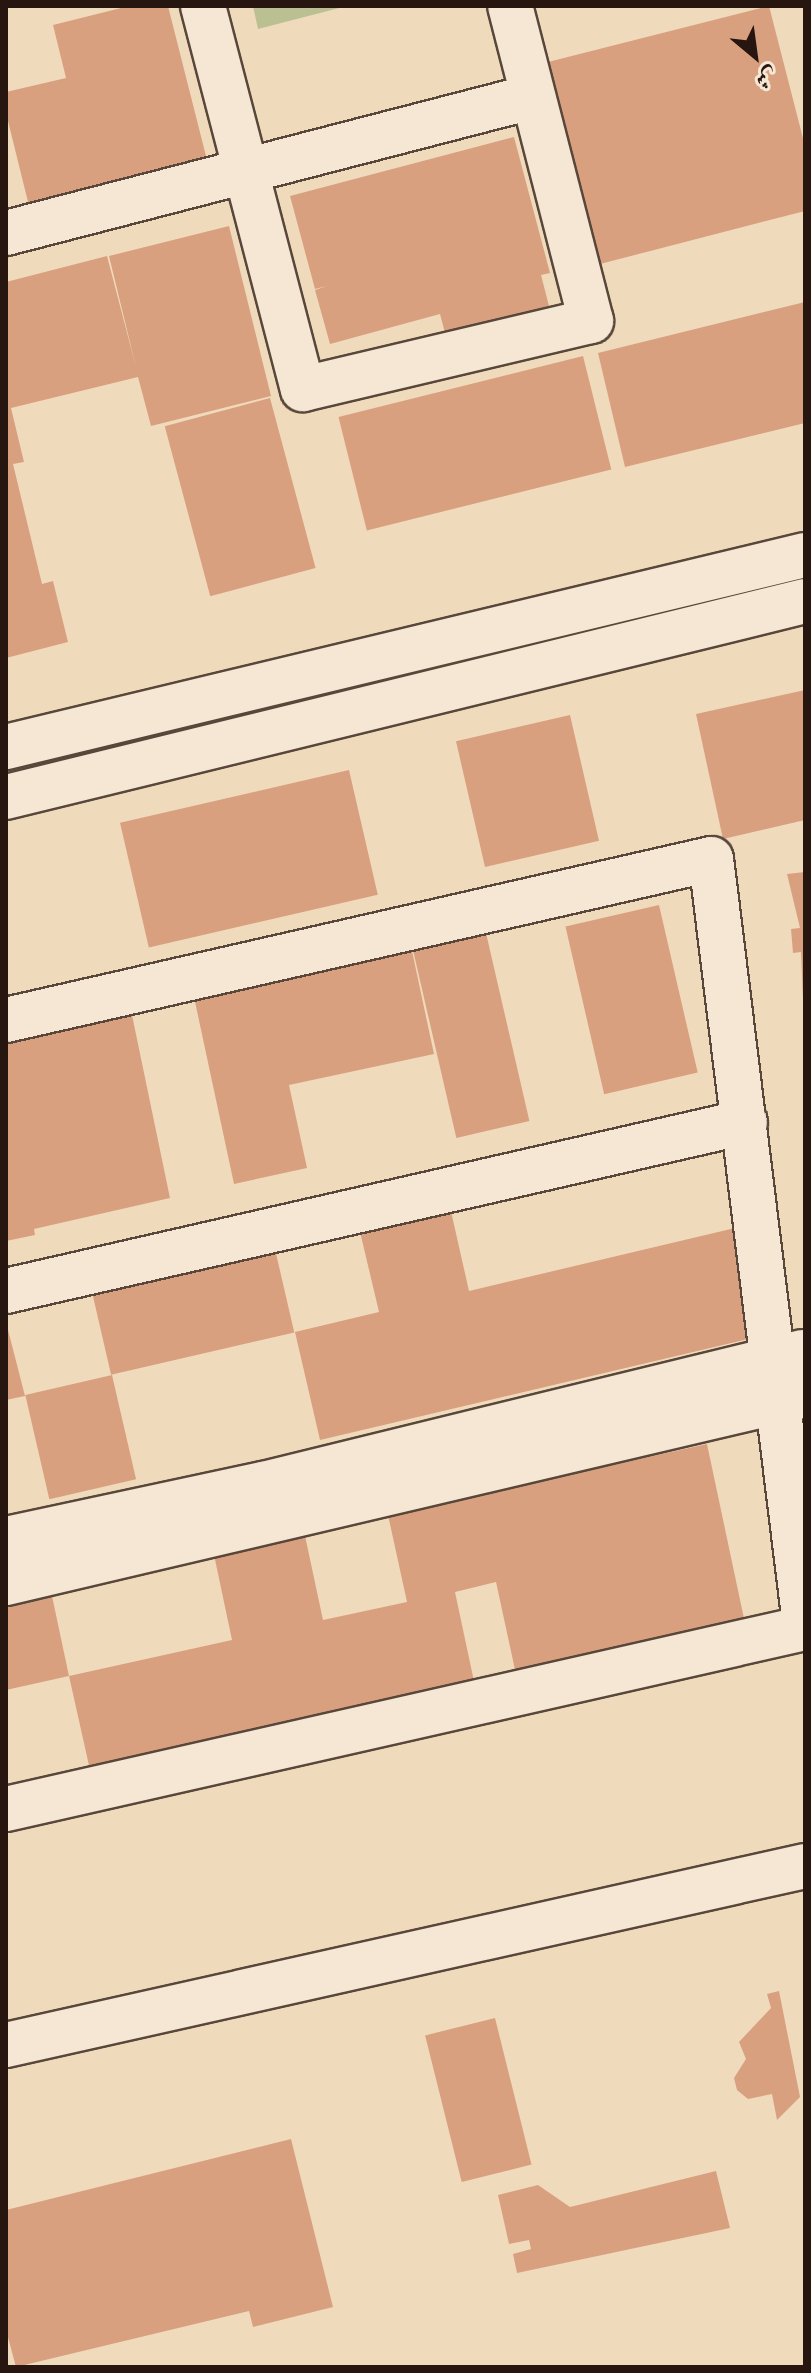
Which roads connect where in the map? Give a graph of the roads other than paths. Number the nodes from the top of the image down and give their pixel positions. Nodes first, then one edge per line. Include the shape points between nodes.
1 (203, 6) edge
2 (510, 6) edge
3 (531, 97) junction
4 (243, 174) junction
5 (6, 233) edge
6 (805, 555) edge
7 (805, 601) edge
8 (6, 747) edge
9 (6, 797) edge
10 (6, 1020) edge
11 (745, 1122) junction
12 (6, 1291) edge
13 (790, 1355) edge
14 (793, 1398) edge
15 (6, 1539) edge
16 (6, 1583) edge
17 (805, 1626) edge
18 (6, 1809) edge
19 (805, 1866) edge
20 (6, 2045) edge

1 - 4 street
2 - 3 street
3 - 4 street
3 - 4 street via 591,321 303,389
4 - 5 street
6 - 8 street
7 - 9 street
10 - 11 street via 711,859
11 - 12 street
11 - 13 street
13 - 14 street
13 - 15 street via 263,1484
14 - 16 street
14 - 17 street
17 - 18 street
19 - 20 street

